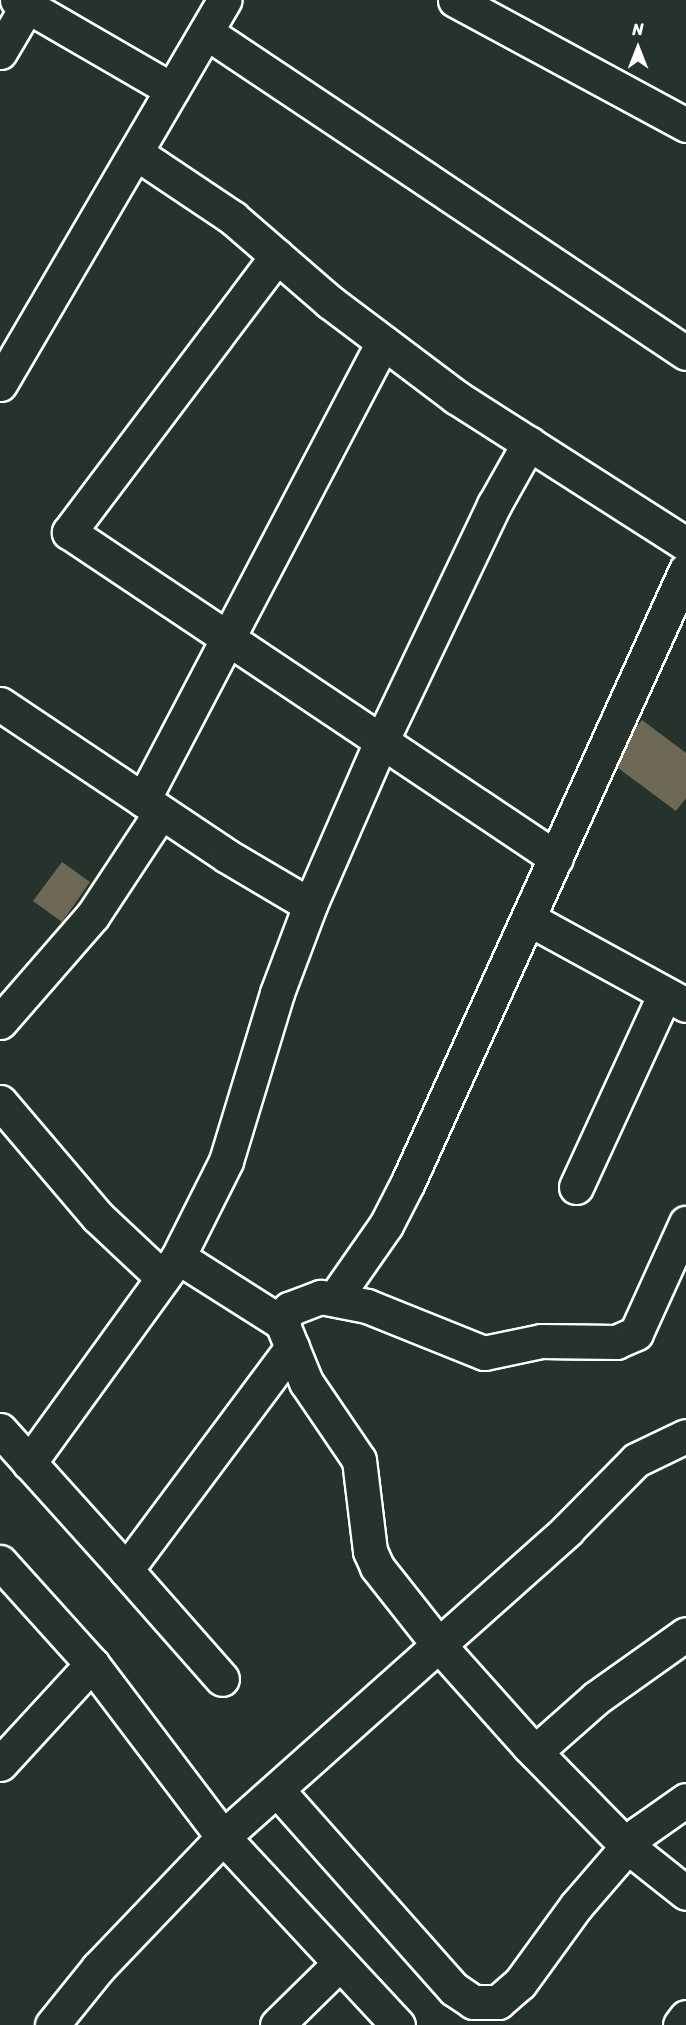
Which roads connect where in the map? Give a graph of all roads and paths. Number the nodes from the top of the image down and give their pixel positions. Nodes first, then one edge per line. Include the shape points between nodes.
1 (224, 0) edge
2 (455, 0) edge
3 (22, 3) edge
4 (206, 32) junction
5 (0, 52) edge
6 (172, 90) junction
7 (686, 125) edge
8 (136, 153) junction
9 (277, 256) junction
10 (383, 342) junction
11 (686, 353) edge
12 (0, 384) edge
13 (529, 443) junction
14 (686, 544) edge
15 (686, 570) edge
16 (228, 638) junction
17 (0, 704) edge
18 (381, 742) junction
19 (152, 806) junction
20 (556, 858) junction
21 (310, 905) junction
22 (529, 920) junction
23 (675, 1001) edge
24 (0, 1022) edge
25 (0, 1102) edge
26 (576, 1187) dead end
27 (686, 1223) edge
28 (171, 1268) junction
29 (335, 1298) junction
30 (287, 1335) junction
31 (0, 1430) edge
32 (686, 1437) edge
33 (29, 1462) junction
34 (0, 1562) edge
35 (126, 1570) junction
36 (686, 1634) edge
37 (437, 1643) junction
38 (92, 1664) junction
39 (222, 1679) dead end
40 (535, 1752) junction
41 (0, 1764) edge
42 (278, 1791) junction
43 (686, 1800) edge
44 (223, 1837) junction
45 (627, 1846) junction
46 (686, 1893) edge
47 (340, 1963) junction
48 (686, 2017) edge
49 (52, 2025) edge
50 (277, 2025) edge
51 (398, 2025) edge
52 (680, 2025) edge

1 - 4 street
2 - 7 street
3 - 5 street
3 - 6 street
4 - 6 street
4 - 11 street
6 - 8 street
8 - 9 street via 233,218
8 - 12 street
9 - 10 street
9 - 16 street via 69,532
10 - 13 street via 456,397
10 - 16 street
13 - 14 street
13 - 18 street via 494,505
15 - 20 street
16 - 18 street
16 - 19 street
17 - 19 street
18 - 20 street
18 - 21 street
19 - 21 street
19 - 24 street via 93,915
20 - 22 street
21 - 28 street via 277,993 226,1161
22 - 23 street
22 - 29 street via 386,1225
23 - 26 street
25 - 28 street via 98,1216
27 - 29 street via 636,1333 616,1342 541,1341 484,1353 367,1306
28 - 30 street
28 - 33 street
29 - 30 street via 311,1298 289,1309
30 - 35 street
30 - 37 street via 306,1382 359,1460 370,1551 377,1567
31 - 33 street
32 - 37 street via 636,1460 567,1530
33 - 35 street
34 - 38 street
35 - 39 street
36 - 40 street via 596,1698
37 - 40 street
37 - 42 street
38 - 41 street
38 - 44 street
40 - 45 street
42 - 44 street
42 - 45 street via 454,1989 473,2001 498,2001 520,1983 576,1906
43 - 45 street
44 - 47 street
44 - 49 street via 98,1968
45 - 46 street
47 - 50 street
47 - 51 street
48 - 52 street

